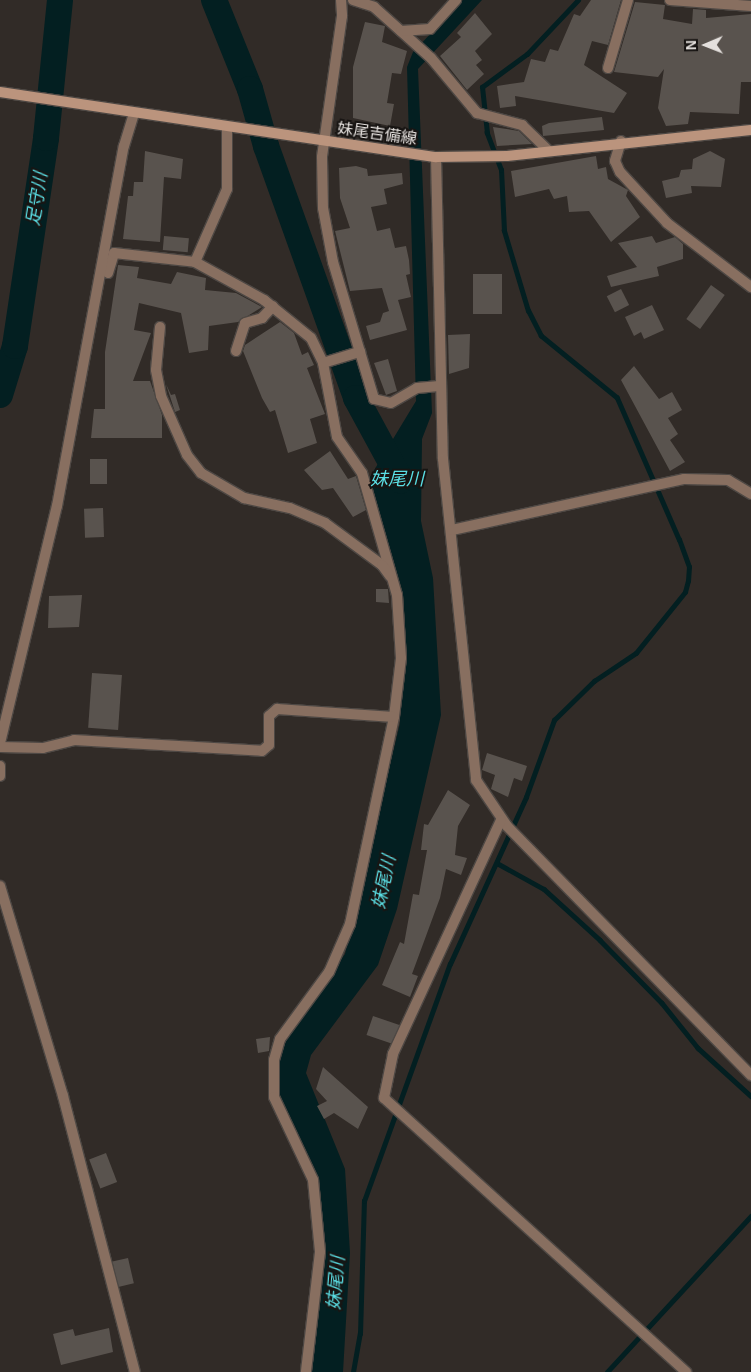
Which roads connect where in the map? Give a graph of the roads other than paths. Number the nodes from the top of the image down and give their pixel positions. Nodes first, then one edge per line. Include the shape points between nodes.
1 (341, 0) edge
2 (353, 0) edge
3 (456, 0) edge
4 (628, 0) edge
5 (670, 0) edge
6 (751, 6) edge
7 (401, 31) junction
8 (608, 68) dead end
9 (0, 92) edge
10 (129, 112) junction
11 (228, 127) junction
12 (750, 131) edge
13 (324, 141) junction
14 (622, 141) junction
15 (548, 150) junction
16 (431, 156) junction
17 (195, 262) junction
18 (751, 287) edge
19 (97, 301) junction
20 (273, 306) junction
21 (160, 327) dead end
22 (236, 351) dead end
23 (358, 353) junction
24 (326, 362) junction
25 (435, 386) junction
26 (751, 494) edge
27 (452, 530) junction
28 (394, 581) junction
29 (394, 718) junction
30 (0, 743) edge
31 (0, 747) edge
32 (0, 766) edge
33 (0, 776) edge
34 (504, 823) junction
35 (0, 886) edge
36 (751, 1075) edge
37 (135, 1372) edge
38 (306, 1372) edge
39 (686, 1372) edge

1 - 13 street via 342,16
2 - 7 street via 374,7
3 - 7 street via 430,29
4 - 8 street
5 - 6 street
7 - 15 street via 485,115 522,125
9 - 10 main road, 妹尾吉備線
10 - 11 main road, 妹尾吉備線
10 - 19 street
11 - 13 main road, 妹尾吉備線
11 - 17 street via 227,189
12 - 14 main road, 妹尾吉備線
13 - 16 main road, 妹尾吉備線
13 - 23 street via 325,217 333,262
14 - 15 main road, 妹尾吉備線
14 - 18 street via 615,161 620,172 667,223
15 - 16 main road, 妹尾吉備線 via 488,157
16 - 25 street
17 - 19 street via 114,253
17 - 20 street
19 - 30 street via 57,506
20 - 22 street via 262,318 245,323
20 - 24 street via 311,338
21 - 28 street via 156,370 161,396 187,455 202,473 244,498 290,508 325,523 382,565
23 - 24 street
23 - 25 street via 378,403 391,403 417,388
24 - 28 street via 332,423 362,473
25 - 27 street
26 - 27 street via 728,480 664,483
27 - 34 street via 470,755 476,780
28 - 29 street via 401,658
29 - 31 street via 277,710 269,716 269,745 262,751 74,740 43,748
29 - 38 street via 350,924 329,972 280,1039 274,1060 274,1097 314,1180 320,1252
32 - 33 street
34 - 36 street
34 - 39 street via 393,1054 384,1098
35 - 37 street via 63,1096

